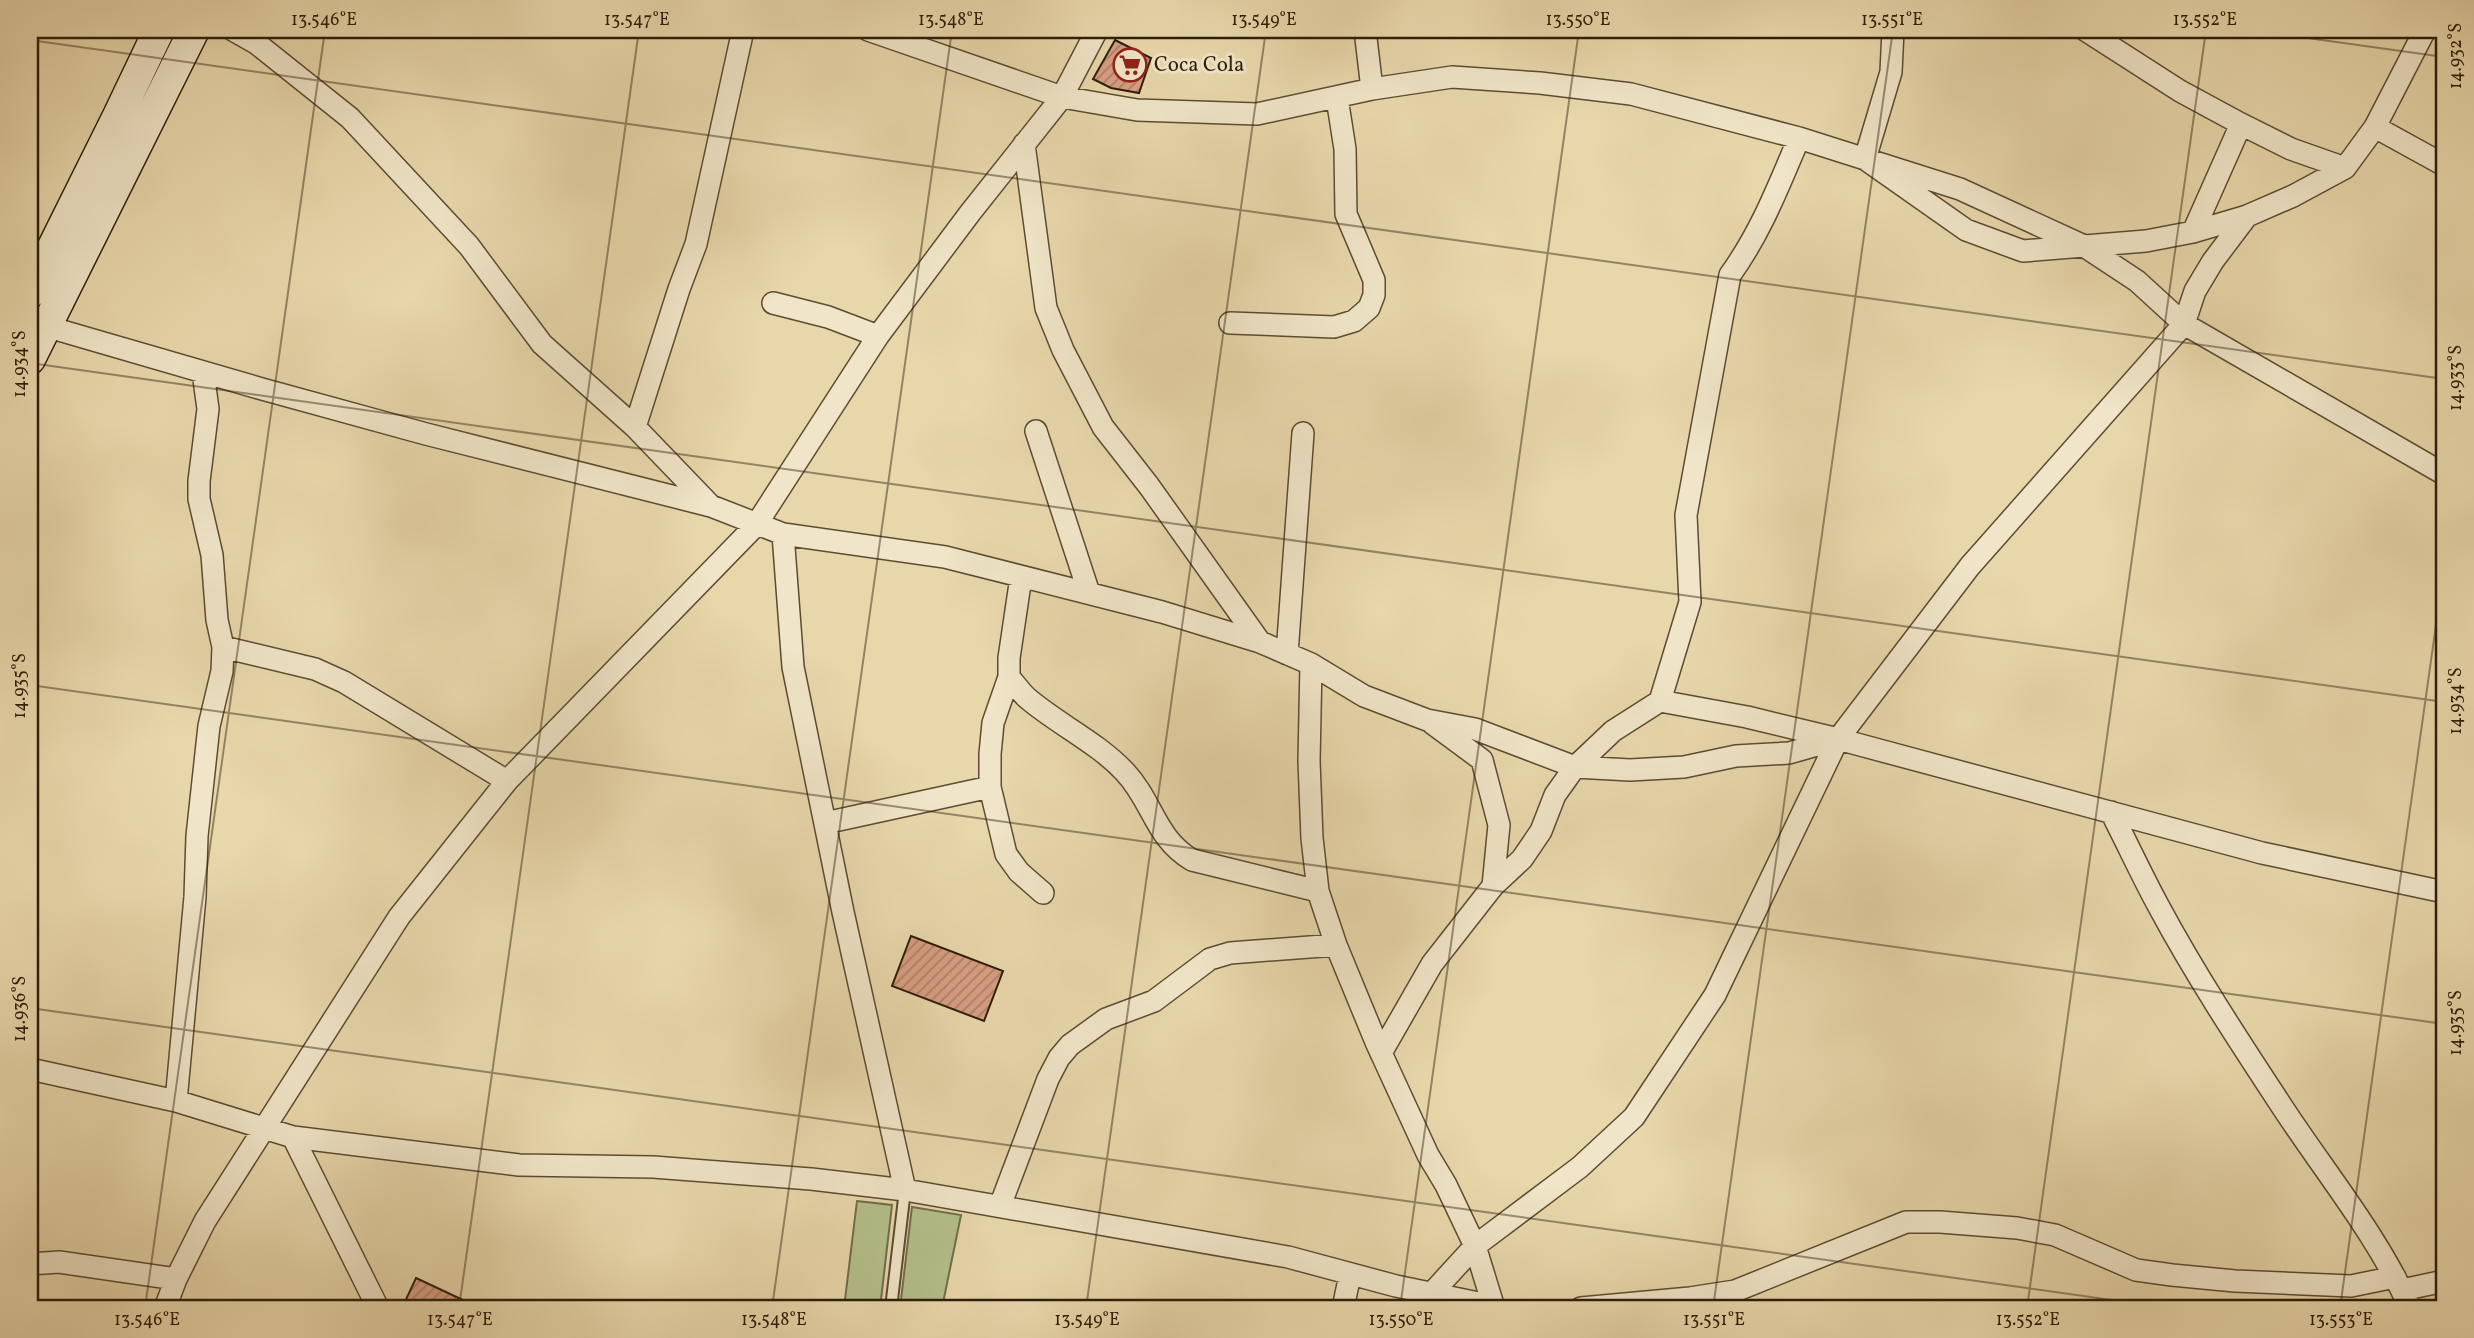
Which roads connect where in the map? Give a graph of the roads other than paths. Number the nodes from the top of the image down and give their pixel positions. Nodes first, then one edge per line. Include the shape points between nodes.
1 (159, 30) edge
2 (194, 30) edge
3 (233, 30) edge
4 (743, 30) edge
5 (868, 30) edge
6 (937, 30) edge
7 (1097, 30) edge
8 (1365, 30) edge
9 (1893, 30) edge
10 (2085, 30) edge
11 (2426, 30) edge
12 (927, 49) junction
13 (1373, 89) junction
14 (1062, 97) junction
15 (1337, 97) junction
16 (2241, 124) junction
17 (2375, 127) junction
18 (1799, 138) junction
19 (1024, 145) junction
20 (2291, 149) junction
21 (1865, 159) junction
22 (2444, 164) edge
23 (2345, 168) junction
24 (2316, 183) junction
25 (2247, 216) junction
26 (2193, 232) junction
27 (2084, 246) junction
28 (30, 293) edge
29 (773, 303) dead end
30 (1230, 323) dead end
31 (2184, 324) junction
32 (46, 326) junction
33 (878, 336) junction
34 (30, 359) edge
35 (203, 372) junction
36 (635, 427) junction
37 (1036, 431) dead end
38 (1303, 433) dead end
39 (2444, 474) edge
40 (711, 506) junction
41 (756, 525) junction
42 (783, 534) junction
43 (1021, 576) junction
44 (1089, 593) junction
45 (1260, 642) junction
46 (223, 647) junction
47 (1287, 654) junction
48 (1311, 664) junction
49 (1009, 677) junction
50 (1660, 701) junction
51 (1427, 720) junction
52 (1838, 739) junction
53 (1575, 768) junction
54 (507, 781) junction
55 (990, 787) junction
56 (2111, 812) junction
57 (825, 823) junction
58 (1493, 886) junction
59 (1318, 891) junction
60 (2444, 892) edge
61 (1043, 893) dead end
62 (1336, 945) junction
63 (1381, 1053) junction
64 (30, 1069) edge
65 (176, 1101) junction
66 (265, 1127) junction
67 (293, 1138) junction
68 (905, 1190) junction
69 (1000, 1206) junction
70 (1475, 1246) junction
71 (30, 1265) edge
72 (1350, 1275) junction
73 (176, 1279) junction
74 (2444, 1281) edge
75 (2402, 1292) edge
76 (1432, 1293) junction
77 (1493, 1307) edge
78 (165, 1308) edge
79 (378, 1308) edge
80 (891, 1308) edge
81 (1343, 1308) edge
82 (1581, 1308) edge

1 - 28 street
2 - 32 street
3 - 36 street via 350,118 469,246 542,344
4 - 36 street via 696,244
5 - 12 street
6 - 12 street
7 - 14 street
8 - 13 street
9 - 21 street via 1891,72
10 - 16 street via 2180,92
11 - 17 street
12 - 14 street
13 - 15 street
13 - 18 street via 1452,77 1540,83 1631,94
14 - 15 street via 1137,110 1257,114
14 - 19 street
15 - 30 street via 1345,149 1346,214 1374,280 1369,308 1354,321 1334,327
16 - 20 street
16 - 26 street
17 - 22 street
17 - 23 street
18 - 21 street
18 - 50 street via 1757,234 1730,275 1686,515 1690,601
19 - 33 street
19 - 45 street via 1046,307 1063,350 1103,427
20 - 23 street
20 - 24 street
21 - 27 street via 1960,189
21 - 27 street via 1966,230 2023,251
23 - 24 street
24 - 25 street
25 - 26 street
25 - 31 street via 2195,291
26 - 27 street via 2146,242
27 - 31 street via 2137,281
29 - 33 street
31 - 39 street
31 - 52 street via 1970,566
32 - 34 street
32 - 35 street
33 - 41 street
35 - 40 street
35 - 46 street via 208,409 199,499 212,555
36 - 40 street
37 - 44 street
38 - 47 street
40 - 41 street
41 - 42 street
41 - 54 street
42 - 43 street via 945,557
42 - 57 street via 793,667
43 - 44 street
43 - 49 street
44 - 45 street
45 - 47 street
46 - 54 street via 315,669 344,682
46 - 65 street via 199,822
47 - 48 street
48 - 51 street via 1364,696
48 - 59 street via 1309,761
49 - 55 street via 993,723
49 - 59 street via 1026,697 1124,770 1176,851 1192,860
50 - 52 street
50 - 53 street via 1613,731
51 - 53 street via 1475,729
51 - 58 street via 1482,760 1499,825
52 - 53 street via 1789,753 1737,756 1684,767
52 - 56 street
52 - 70 street via 1715,995 1634,1117 1580,1167
53 - 58 street via 1555,795 1541,831 1522,859
54 - 66 street via 399,917
55 - 57 street
55 - 61 street via 1006,854 1019,873
56 - 60 street via 2262,853
56 - 75 street via 2160,908 2216,1002 2336,1182
57 - 68 street
58 - 63 street via 1432,964
59 - 62 street
62 - 63 street
62 - 69 street via 1230,953 1210,959 1154,1002 1106,1019 1070,1045 1048,1079
63 - 70 street
64 - 65 street
65 - 66 street
66 - 67 street
66 - 73 street via 205,1221
67 - 68 street via 519,1165 653,1167
67 - 79 street
68 - 69 street
68 - 80 lane
69 - 72 street via 1288,1257
70 - 76 street
70 - 77 street
71 - 73 street via 59,1262
72 - 76 street
72 - 81 street
73 - 78 street
74 - 75 street
75 - 82 street via 2136,1270 2055,1235 2017,1227 1906,1222 1735,1290
76 - 77 street

